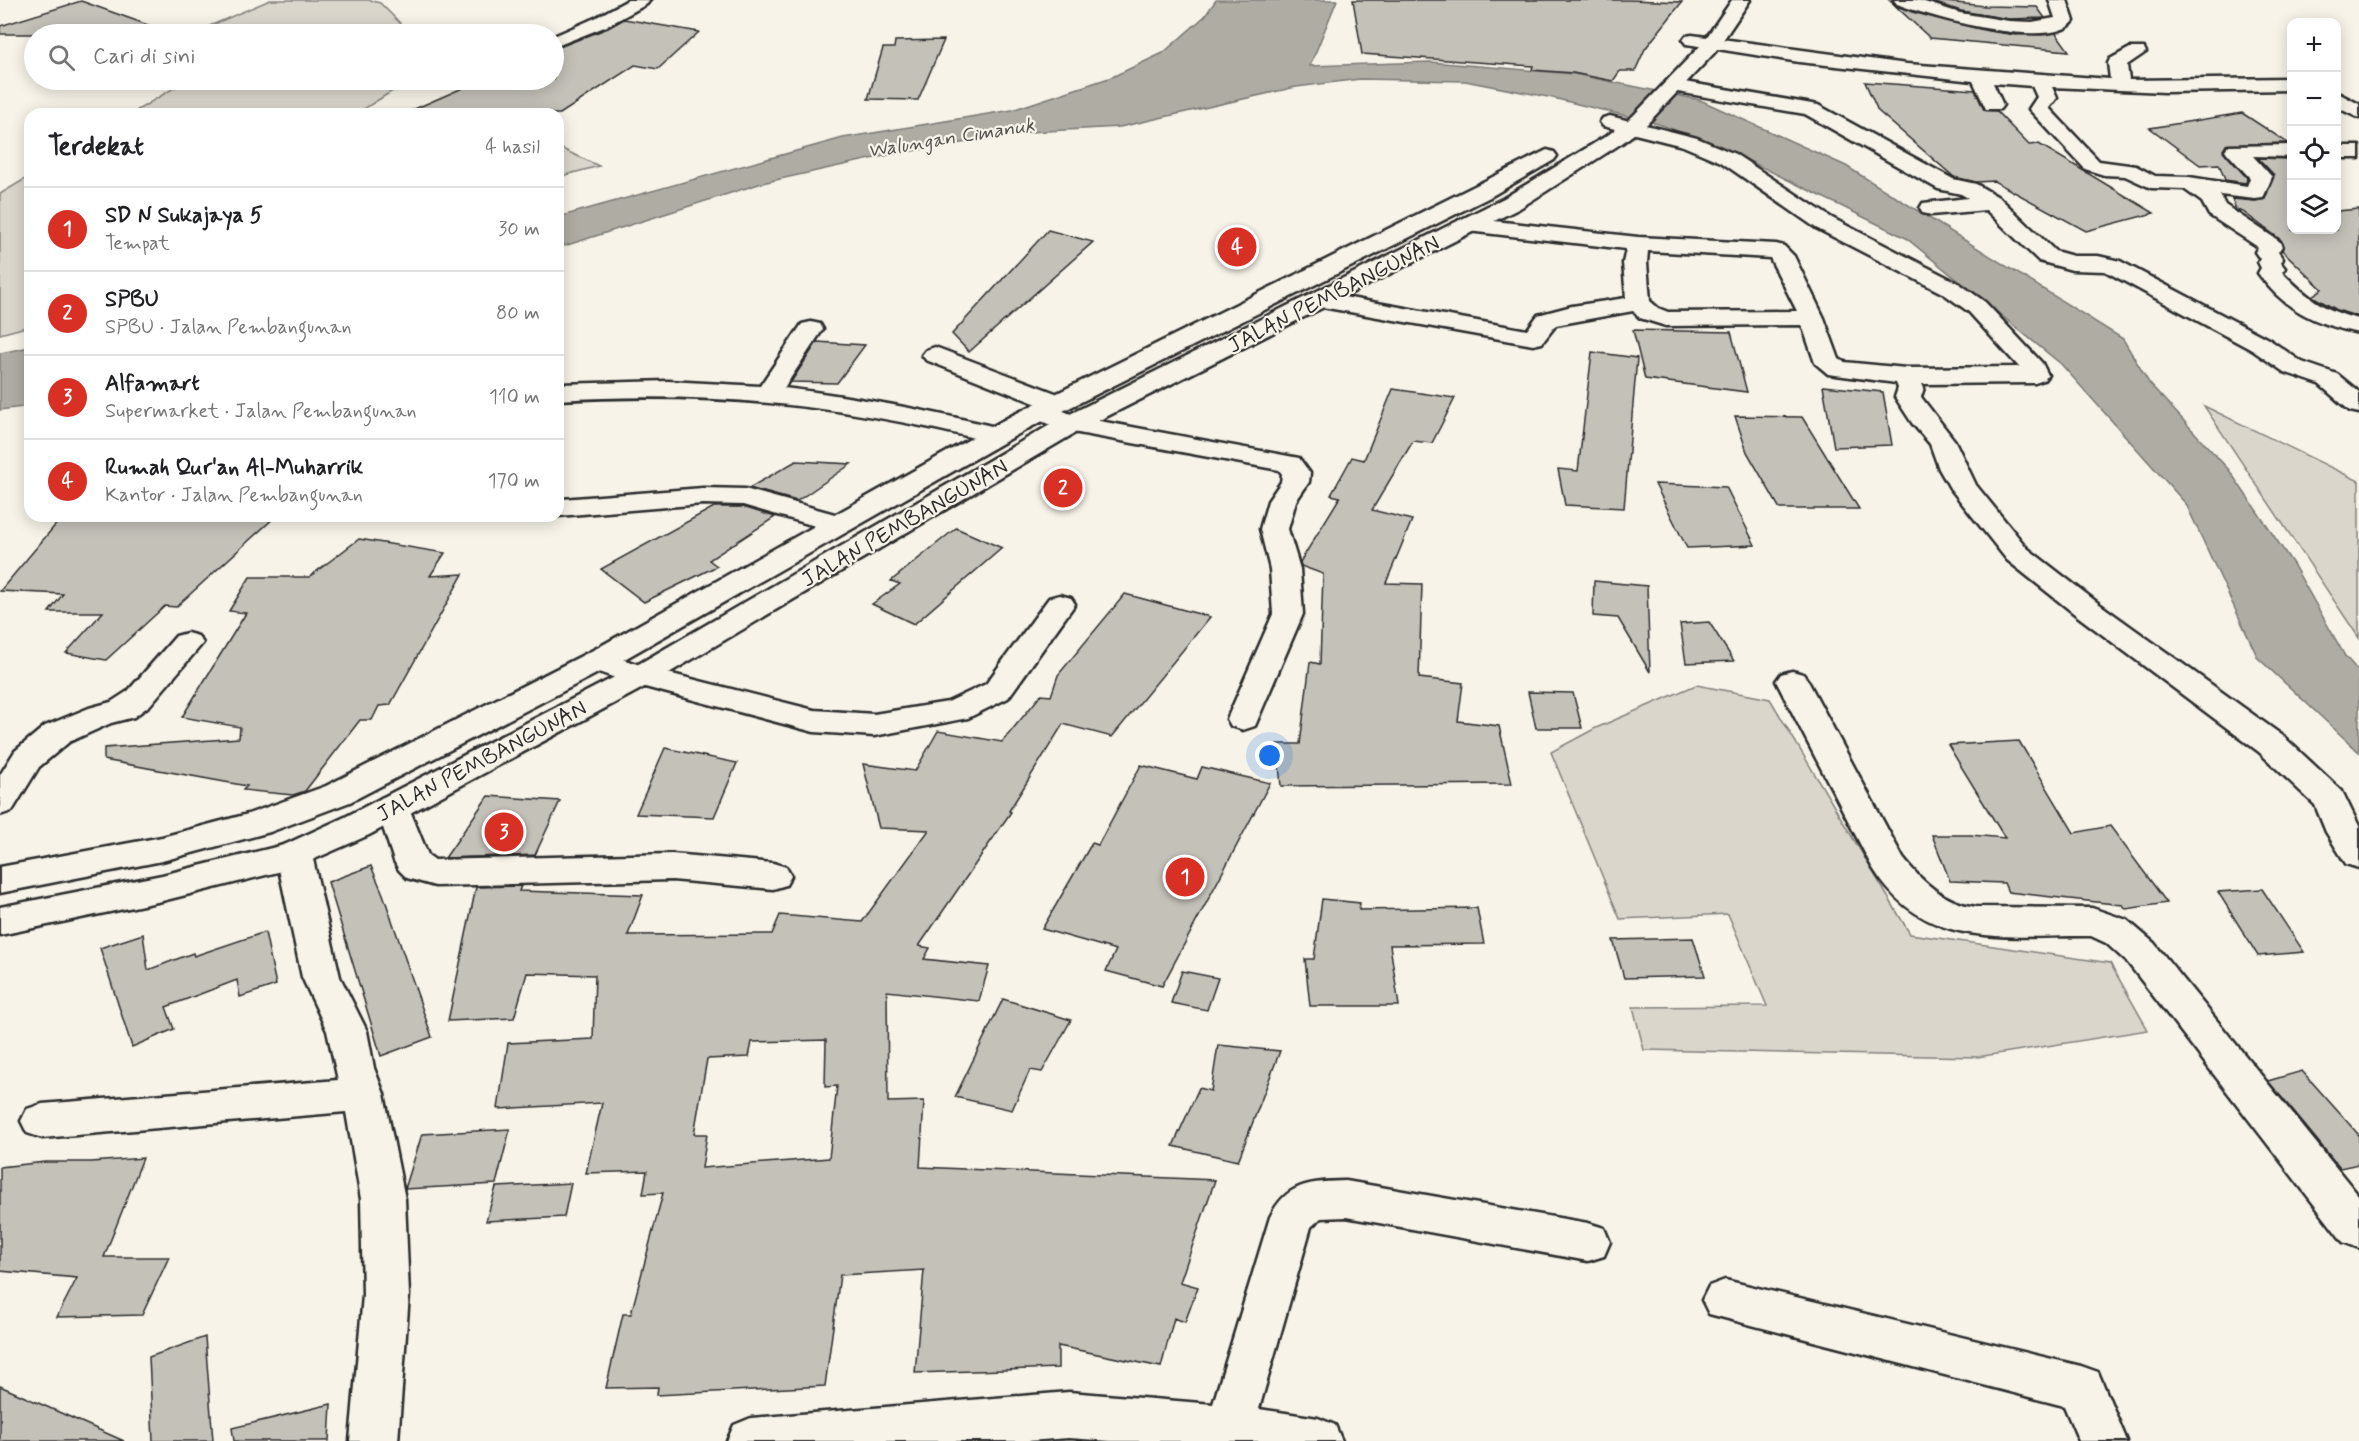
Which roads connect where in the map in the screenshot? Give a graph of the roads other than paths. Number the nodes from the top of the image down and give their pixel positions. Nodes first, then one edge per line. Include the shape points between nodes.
1 (641, 0) edge
2 (1741, 0) edge
3 (1903, 0) edge
4 (2058, 0) edge
5 (1711, 12) edge
6 (564, 38) edge
7 (1712, 43) junction
8 (2137, 52) dead end
9 (1980, 75) junction
10 (2038, 80) junction
11 (2287, 84) edge
12 (2123, 85) junction
13 (1646, 87) dead end
14 (1670, 88) junction
15 (2341, 90) edge
16 (1993, 105) dead end
17 (2359, 112) edge
18 (1626, 116) junction
19 (2287, 151) edge
20 (2341, 152) edge
21 (2359, 152) edge
22 (2193, 185) junction
23 (1992, 203) junction
24 (1931, 208) dead end
25 (1467, 225) junction
26 (1638, 244) junction
27 (1322, 300) junction
28 (1638, 303) junction
29 (1812, 318) junction
30 (2359, 326) edge
31 (811, 329) dead end
32 (935, 355) dead end
33 (1906, 376) junction
34 (564, 391) edge
35 (767, 394) junction
36 (2359, 405) edge
37 (1056, 413) junction
38 (995, 435) junction
39 (564, 508) edge
40 (839, 524) junction
41 (1060, 604) dead end
42 (187, 643) dead end
43 (598, 661) junction
44 (641, 676) junction
45 (1792, 681) dead end
46 (1243, 719) dead end
47 (0, 803) edge
48 (393, 807) junction
49 (294, 855) junction
50 (2359, 855) edge
51 (773, 876) dead end
52 (0, 880) edge
53 (0, 921) edge
54 (363, 1094) junction
55 (42, 1120) dead end
56 (2359, 1229) edge
57 (1588, 1242) dead end
58 (1725, 1300) dead end
59 (1230, 1428) junction
60 (374, 1441) edge
61 (751, 1441) edge
62 (1318, 1441) edge
63 (2103, 1441) edge

1 - 6 street
2 - 7 street, JALAN PEMBANGUNAN
3 - 4 street via 1918,8 1973,21 2042,26 2065,21
5 - 7 street via 1686,46
7 - 9 street via 1878,66
7 - 14 street, JALAN PEMBANGUNAN
8 - 12 street via 2117,63
9 - 10 street
9 - 16 street
10 - 12 street
10 - 22 street via 2047,98 2039,109 2092,165 2128,170 2151,182
11 - 12 street
13 - 18 street, JALAN PEMBANGUNAN
14 - 18 street, JALAN PEMBANGUNAN
14 - 23 street via 1804,106 1946,184 1968,189
15 - 17 street
18 - 25 street, JALAN PEMBANGUNAN via 1512,202
18 - 33 street via 1728,158 1824,223 1952,289 1977,307 2036,372 2032,376
18 - 37 street, JALAN PEMBANGUNAN
19 - 22 street via 2235,150 2261,177 2255,193
20 - 21 street
22 - 30 street via 2213,200 2212,206 2217,210 2271,246 2266,252 2272,259 2270,273 2298,302 2319,317
23 - 24 street
23 - 36 street via 2048,256 2072,263 2112,266 2261,345 2293,367 2328,379
25 - 26 street
25 - 27 street, JALAN PEMBANGUNAN
26 - 28 street
26 - 29 street via 1776,251 1783,256
27 - 28 street via 1533,338 1547,320
27 - 37 street, JALAN PEMBANGUNAN
28 - 29 street via 1649,313 1666,319
29 - 33 street via 1830,367
31 - 35 street
32 - 37 street
33 - 50 street via 1911,388 1908,397 1942,441 1964,488 2017,554 2271,744 2330,799
34 - 35 street via 727,389
35 - 38 street via 951,423
37 - 38 street, JALAN PEMBANGUNAN
37 - 44 street, JALAN PEMBANGUNAN
37 - 46 street via 1279,461 1296,472 1274,529 1285,569 1288,614
38 - 40 street, JALAN PEMBANGUNAN
39 - 40 street via 703,496 737,497
40 - 43 street, JALAN PEMBANGUNAN
41 - 44 street via 997,691 956,711 874,725 814,721
42 - 47 street via 139,698 122,710 57,734 27,759
43 - 44 street
43 - 52 street, JALAN PEMBANGUNAN via 338,794 258,824 162,849
44 - 48 street, JALAN PEMBANGUNAN
45 - 56 street via 1900,880 1925,903 1956,918 2092,922 2110,926 2123,935
48 - 49 street, JALAN PEMBANGUNAN
48 - 51 street via 412,861 420,869 435,873 672,867
49 - 53 street, JALAN PEMBANGUNAN via 162,888
49 - 54 street via 321,977 347,1031
54 - 55 street
54 - 60 street via 383,1198 386,1295
57 - 59 street via 1346,1199 1311,1200 1292,1217
58 - 63 street via 2080,1388
59 - 61 street via 1069,1415
59 - 62 street

